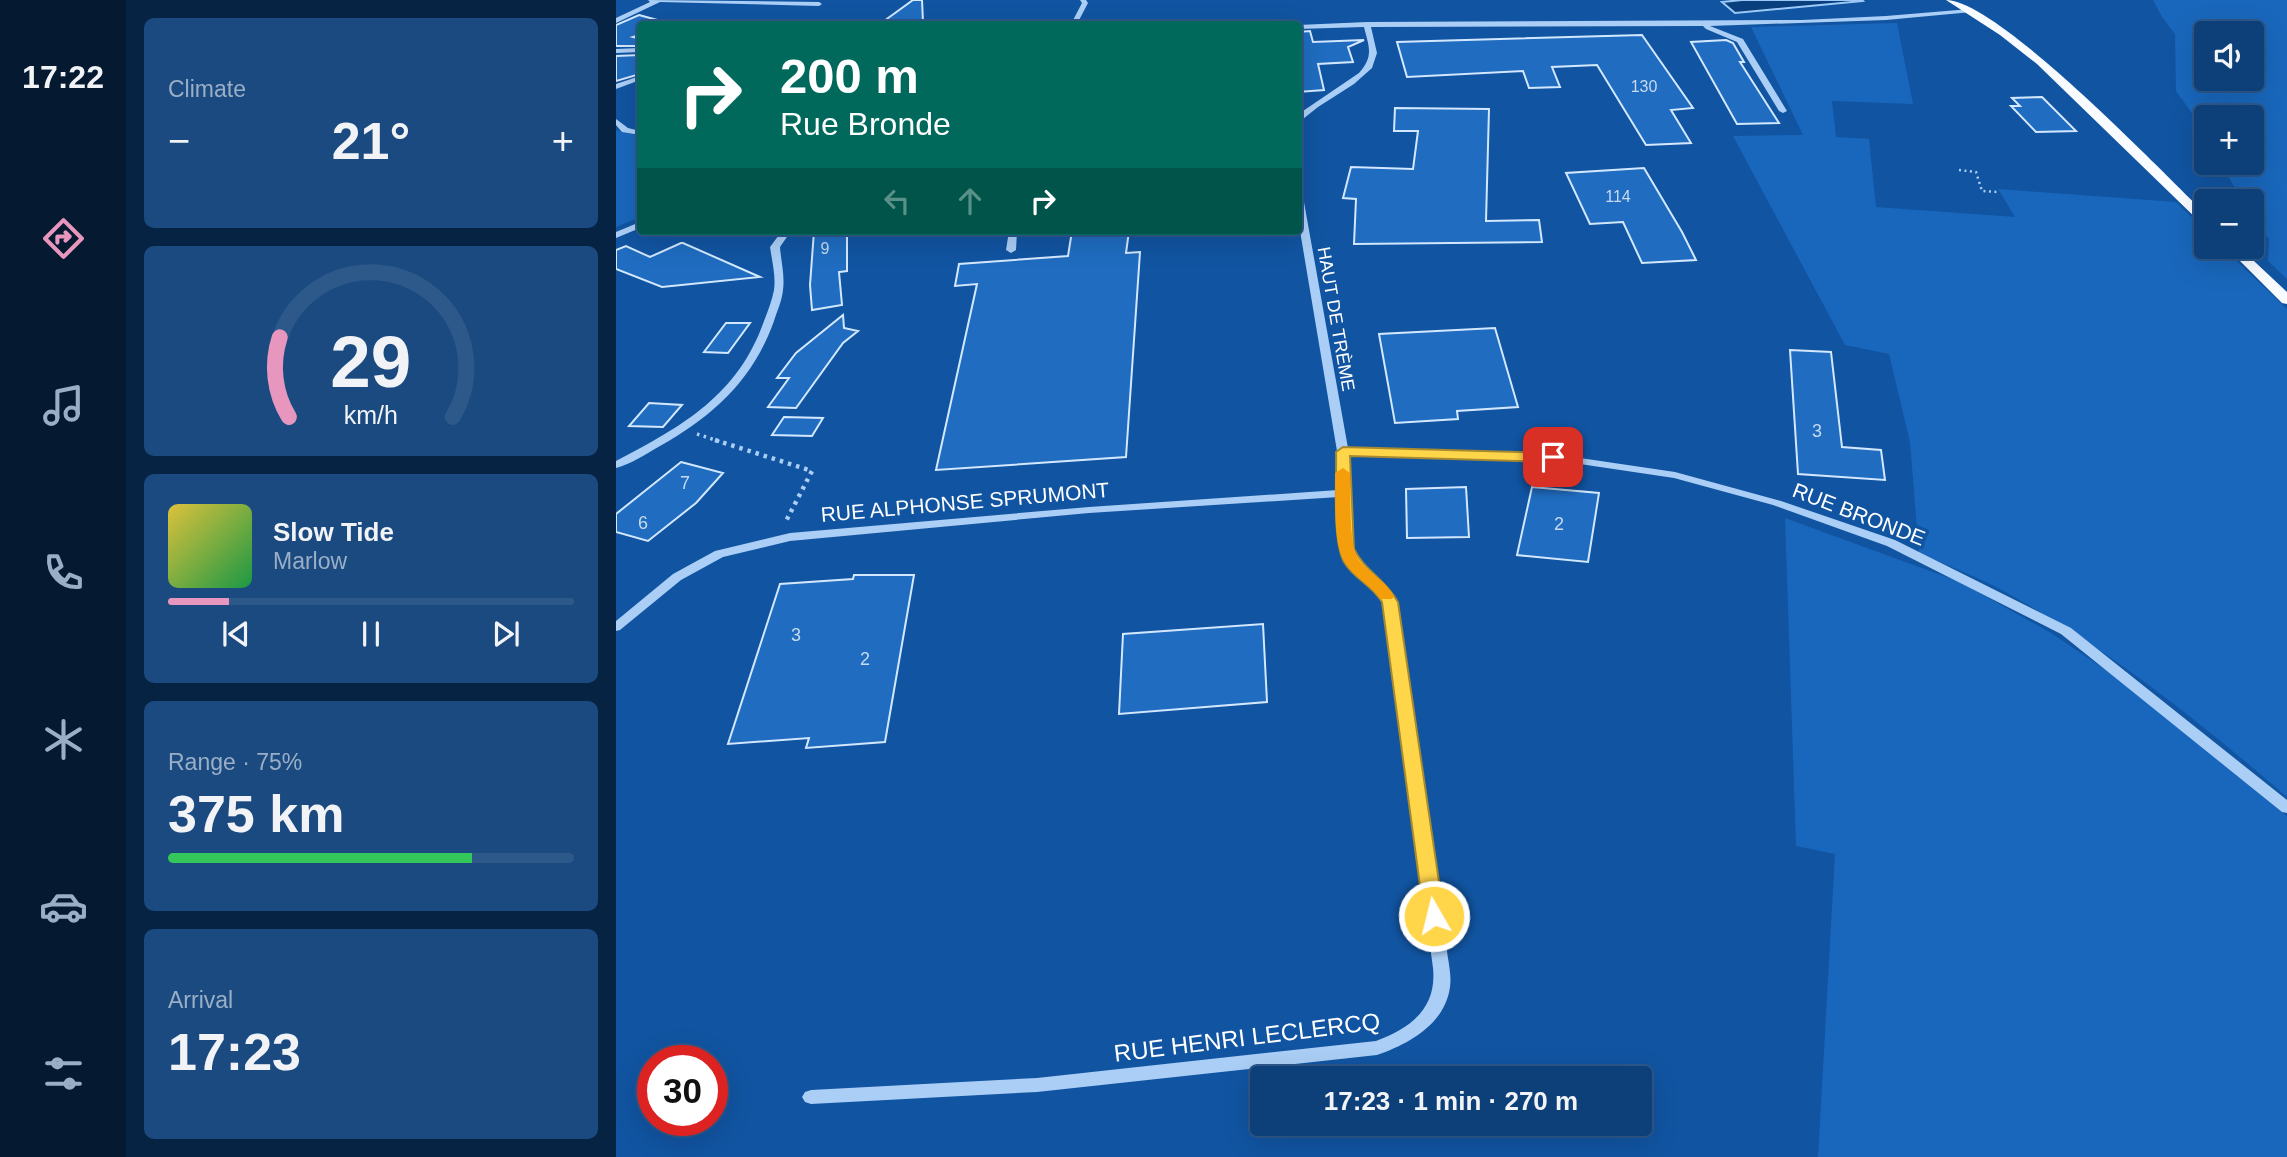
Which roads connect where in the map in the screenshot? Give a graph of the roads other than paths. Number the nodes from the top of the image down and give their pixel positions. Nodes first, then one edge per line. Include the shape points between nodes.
1 (651, 0) edge
2 (659, 0) edge
3 (1083, 0) edge
4 (1951, 0) edge
5 (819, 2) edge
6 (1970, 11) junction
7 (616, 21) edge
8 (821, 21) edge
9 (1076, 21) edge
10 (1704, 23) junction
11 (1367, 24) junction
12 (1302, 27) edge
13 (637, 50) edge
14 (616, 51) edge
15 (637, 79) edge
16 (616, 88) edge
17 (1783, 111) dead end
18 (1302, 117) edge
19 (616, 121) edge
20 (637, 132) edge
21 (2194, 209) edge
22 (1302, 214) edge
23 (637, 226) edge
24 (616, 235) edge
25 (785, 235) edge
26 (1013, 235) edge
27 (1011, 250) dead end
28 (2244, 259) edge
29 (2287, 300) edge
30 (1343, 452) junction
31 (616, 465) edge
32 (1342, 493) junction
33 (616, 627) edge
34 (2287, 808) edge
35 (811, 1097) dead end

1 - 2 street
2 - 5 street
2 - 7 street
3 - 9 street
4 - 6 main road
5 - 8 street
6 - 10 street via 1850,22
6 - 21 main road via 2041,62
10 - 11 street
10 - 17 street via 1740,41
11 - 12 street
11 - 18 street via 1373,57 1365,70
13 - 14 street
15 - 16 street
19 - 20 street via 625,130
22 - 30 street, HAUT DE TRÈME
23 - 24 street
25 - 31 street via 775,247 779,286 762,345 712,408
26 - 27 street
28 - 29 main road
30 - 32 street, RUE HENRI LECLERCQ
30 - 34 street, RUE BRONDE via 1553,457 1675,475 1777,503 1891,543 2066,631
32 - 33 street, RUE ALPHONSE SPRUMONT via 1090,509 790,537 719,554 677,577
32 - 35 street, RUE HENRI LECLERCQ via 1346,549 1352,563 1381,587 1390,602 1438,943 1441,991 1427,1020 1404,1038 1377,1048 1037,1084

